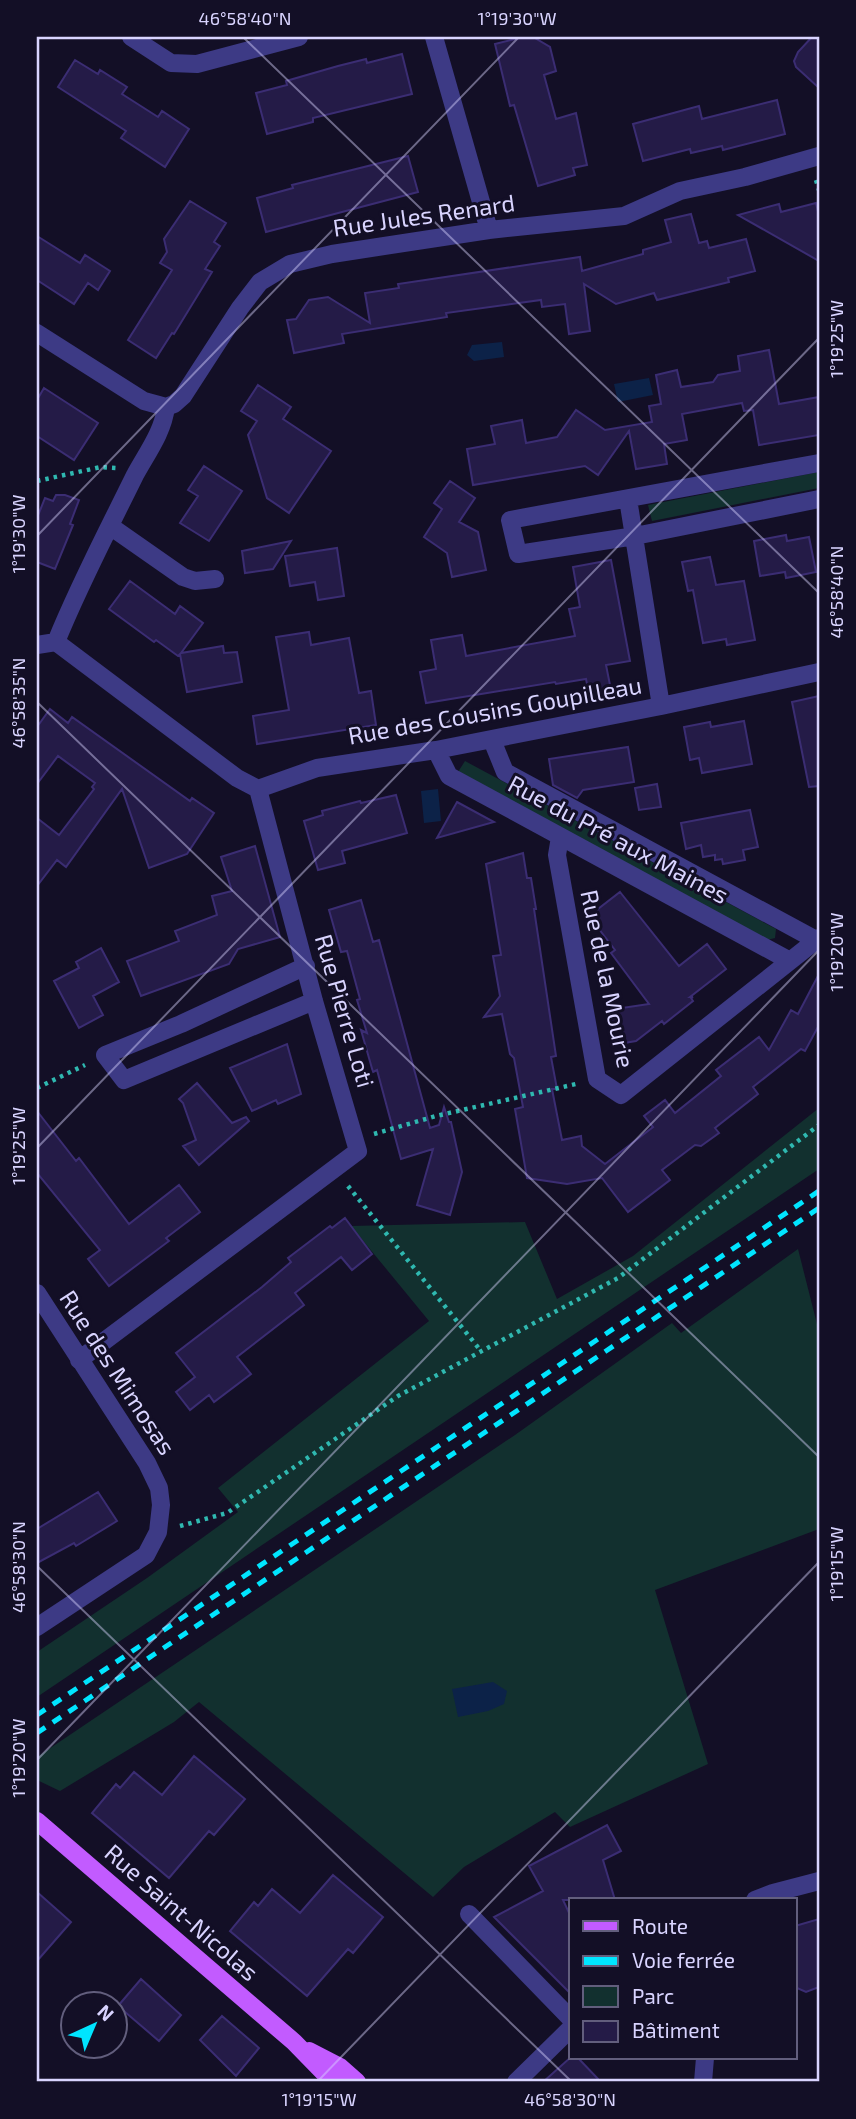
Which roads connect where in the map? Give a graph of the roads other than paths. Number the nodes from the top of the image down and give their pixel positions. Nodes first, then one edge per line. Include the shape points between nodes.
1 (131, 37) edge
2 (299, 37) edge
3 (434, 37) edge
4 (819, 156) edge
5 (489, 230) junction
6 (37, 333) edge
7 (166, 407) junction
8 (819, 463) edge
9 (628, 499) junction
10 (819, 499) edge
11 (110, 526) junction
12 (635, 536) junction
13 (215, 579) dead end
14 (56, 642) junction
15 (37, 645) edge
16 (819, 672) edge
17 (661, 706) junction
18 (492, 740) junction
19 (436, 750) junction
20 (258, 789) junction
21 (560, 837) junction
22 (814, 942) edge
23 (790, 961) junction
24 (306, 966) junction
25 (314, 1001) junction
26 (37, 1293) edge
27 (79, 1360) junction
28 (37, 1627) edge
29 (37, 1821) edge
30 (819, 1881) edge
31 (760, 1898) edge
32 (469, 1914) dead end
33 (569, 2017) edge
34 (569, 2030) edge
35 (293, 2042) junction
36 (705, 2060) edge
37 (333, 2082) edge
38 (357, 2082) edge
39 (516, 2082) edge
40 (703, 2082) edge

1 - 2 street via 171,63 197,64
3 - 5 street
4 - 5 street, Rue Jules Renard via 680,191 624,216
5 - 7 street, Rue Jules Renard via 290,264 260,282 183,396
6 - 7 street via 144,401
7 - 11 street, Rue Jules Renard via 164,422
8 - 9 street
9 - 12 street, Rue des Cousins Goupilleau
9 - 12 street via 510,520 518,554
10 - 12 street
11 - 13 street via 183,576
11 - 14 street, Rue Jules Renard
12 - 17 street, Rue des Cousins Goupilleau
14 - 15 street
14 - 20 street
16 - 17 street
17 - 18 street, Rue des Cousins Goupilleau
18 - 19 street, Rue des Cousins Goupilleau
18 - 22 street, Rue du Pré aux Maines via 505,772
19 - 20 street, Rue des Cousins Goupilleau via 317,768
19 - 21 street, Rue du Pré aux Maines via 449,776
20 - 24 street, Rue Pierre Loti
21 - 23 street, Rue du Pré aux Maines
21 - 23 street, Rue de la Mourie via 557,855 597,1079 621,1095
22 - 23 street, Rue de la Mourie
24 - 25 street, Rue Pierre Loti
24 - 25 street via 105,1055 124,1080
25 - 27 street, Rue Pierre Loti via 358,1151
26 - 27 street, Rue des Mimosas
27 - 28 street, Rue des Mimosas via 159,1488 158,1532 146,1555
29 - 35 main road, Rue Saint-Nicolas
30 - 31 street
32 - 33 street
34 - 39 street
35 - 37 main road, Rue Saint-Nicolas
35 - 38 main road, Rue Saint-Nicolas via 340,2067
36 - 40 street

